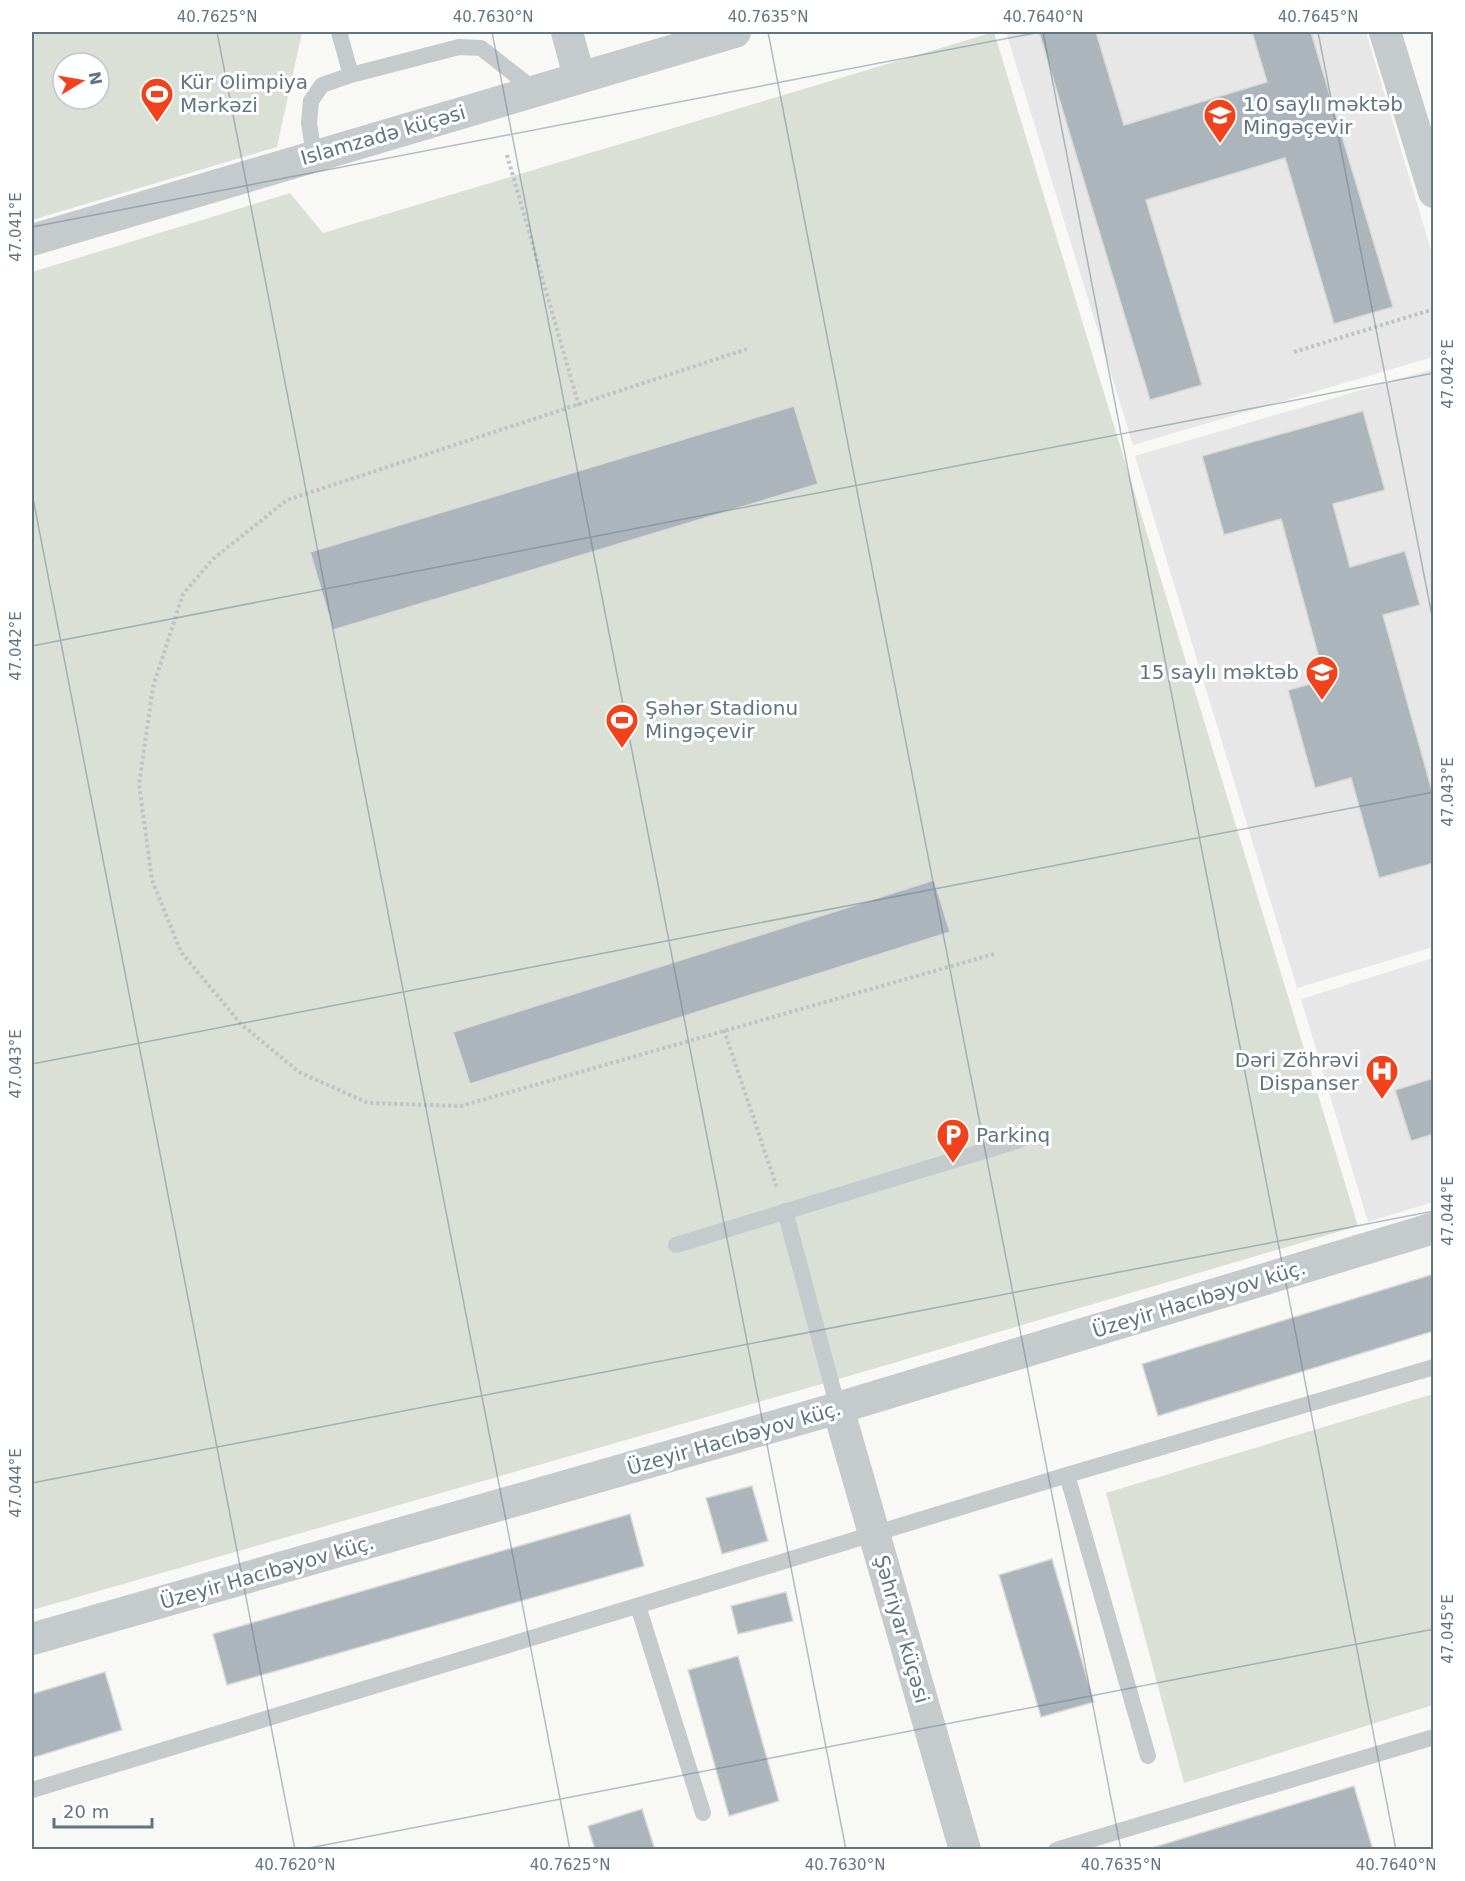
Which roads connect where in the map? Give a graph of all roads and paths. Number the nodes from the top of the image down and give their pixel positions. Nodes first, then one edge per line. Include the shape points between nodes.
1 (339, 32) edge
2 (567, 32) edge
3 (735, 32) edge
4 (1385, 32) edge
5 (351, 75) junction
6 (579, 77) junction
7 (536, 91) junction
8 (314, 155) junction
9 (507, 155) dead end
10 (1434, 192) edge
11 (32, 240) edge
12 (1434, 309) edge
13 (747, 349) dead end
14 (1294, 352) dead end
15 (579, 406) junction
16 (994, 954) dead end
17 (724, 1030) junction
18 (1020, 1140) dead end
19 (785, 1211) junction
20 (1434, 1228) edge
21 (676, 1245) dead end
22 (1434, 1367) edge
23 (838, 1408) junction
24 (1067, 1475) junction
25 (875, 1534) junction
26 (638, 1606) junction
27 (32, 1639) edge
28 (1434, 1737) edge
29 (1148, 1756) dead end
30 (32, 1790) edge
31 (703, 1813) dead end
32 (965, 1850) edge
33 (1056, 1850) edge

1 - 5 lane
2 - 6 street
3 - 6 street, Islamzadə küçəsi
4 - 10 street
5 - 7 lane via 459,47 481,48
5 - 8 lane via 322,85 311,101 309,123
6 - 7 street, Islamzadə küçəsi
7 - 8 street, Islamzadə küçəsi
8 - 11 street, Islamzadə küçəsi
9 - 15 path
12 - 14 path
13 - 15 path
15 - 17 path via 287,500 213,559 183,594 153,687 139,784 152,880 181,952 241,1024 299,1072 368,1103 461,1106
16 - 17 path
17 - 19 path
18 - 19 lane
19 - 21 lane
19 - 23 lane
20 - 23 street, Üzeyir Hacıbəyov küç.
22 - 24 lane
23 - 25 street, Şəhriyar küçəsi
23 - 27 street, Üzeyir Hacıbəyov küç.
24 - 25 lane
24 - 29 lane
25 - 26 lane
25 - 32 street, Şəhriyar küçəsi
26 - 30 lane
26 - 31 lane
28 - 33 lane

